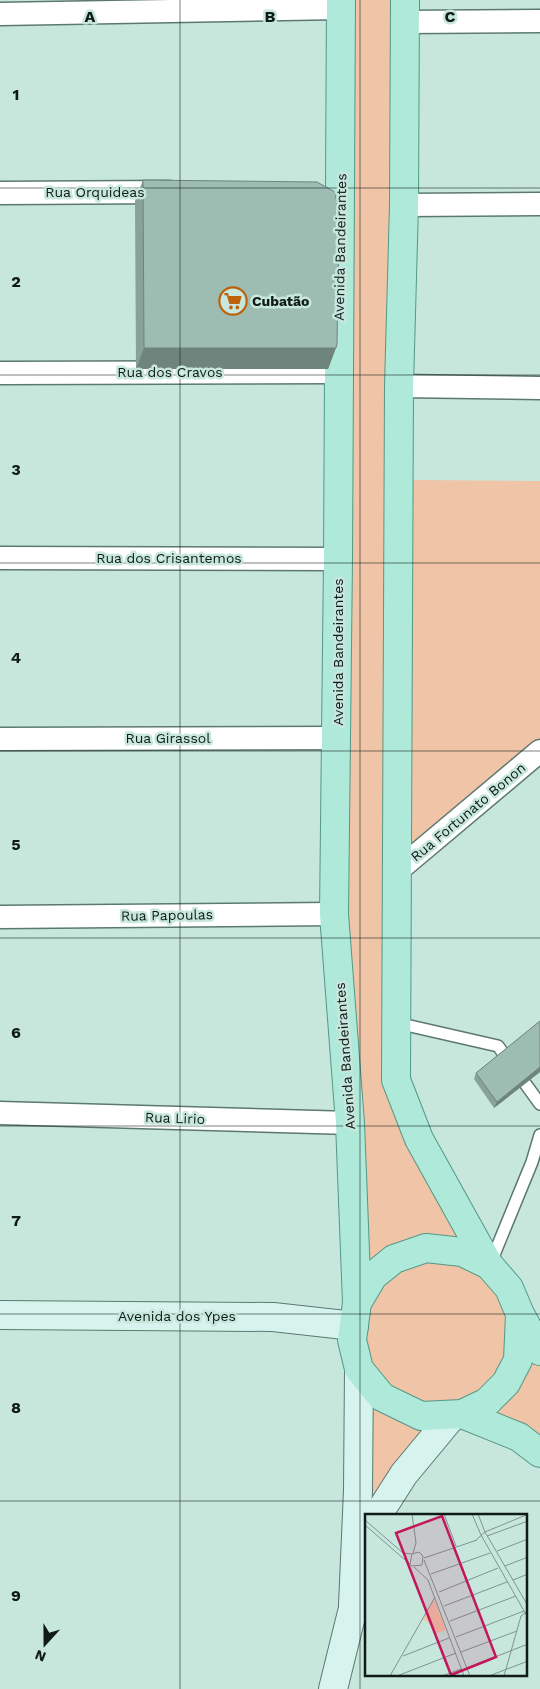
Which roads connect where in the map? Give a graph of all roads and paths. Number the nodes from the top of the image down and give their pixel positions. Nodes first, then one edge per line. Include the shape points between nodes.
1 (341, 4) edge
2 (405, 11) edge
3 (0, 14) edge
4 (540, 21) edge
5 (187, 192) edge
6 (0, 193) edge
7 (404, 204) junction
8 (540, 204) edge
9 (339, 372) junction
10 (0, 373) edge
11 (400, 386) junction
12 (540, 388) edge
13 (0, 558) edge
14 (338, 559) junction
15 (337, 738) junction
16 (0, 739) edge
17 (540, 751) edge
18 (396, 872) junction
19 (334, 914) junction
20 (0, 917) edge
21 (396, 1023) junction
22 (540, 1104) edge
23 (0, 1113) edge
24 (350, 1123) junction
25 (540, 1135) edge
26 (489, 1266) junction
27 (355, 1314) junction
28 (520, 1314) junction
29 (0, 1315) edge
30 (540, 1351) edge
31 (360, 1369) junction
32 (458, 1414) junction
33 (540, 1453) edge
34 (380, 1514) edge
35 (365, 1563) edge
36 (353, 1605) junction
37 (333, 1689) edge

1 - 3 street
1 - 9 main road, Avenida Bandeirantes via 328,191
2 - 4 street
2 - 7 main road
5 - 6 street, Rua Orquideas
7 - 8 street
7 - 11 main road
9 - 10 street, Rua dos Cravos
9 - 14 main road, Avenida Bandeirantes
11 - 12 street
11 - 18 main road
13 - 14 street, Rua dos Crisantemos
14 - 15 main road, Avenida Bandeirantes
15 - 16 street, Rua Girassol
15 - 19 main road, Avenida Bandeirantes
17 - 18 street, Rua Fortunato Bonon
18 - 21 main road
19 - 20 street, Rua Papoulas
19 - 24 main road, Avenida Bandeirantes
21 - 22 lane via 498,1046
21 - 26 main road via 396,1080 399,1089 419,1139
23 - 24 street, Rua Lirio
24 - 27 main road, Avenida Bandeirantes
25 - 26 lane
26 - 27 main road via 462,1252 426,1248 394,1259 373,1276
26 - 28 main road via 509,1288
27 - 29 main road, Avenida dos Ypes via 273,1317
27 - 31 main road via 352,1340
28 - 30 main road
28 - 32 main road via 518,1360 506,1383 487,1402
31 - 32 main road via 382,1397 421,1416
31 - 36 main road
32 - 33 main road via 518,1437
32 - 34 main road via 404,1474
35 - 36 main road
36 - 37 main road

